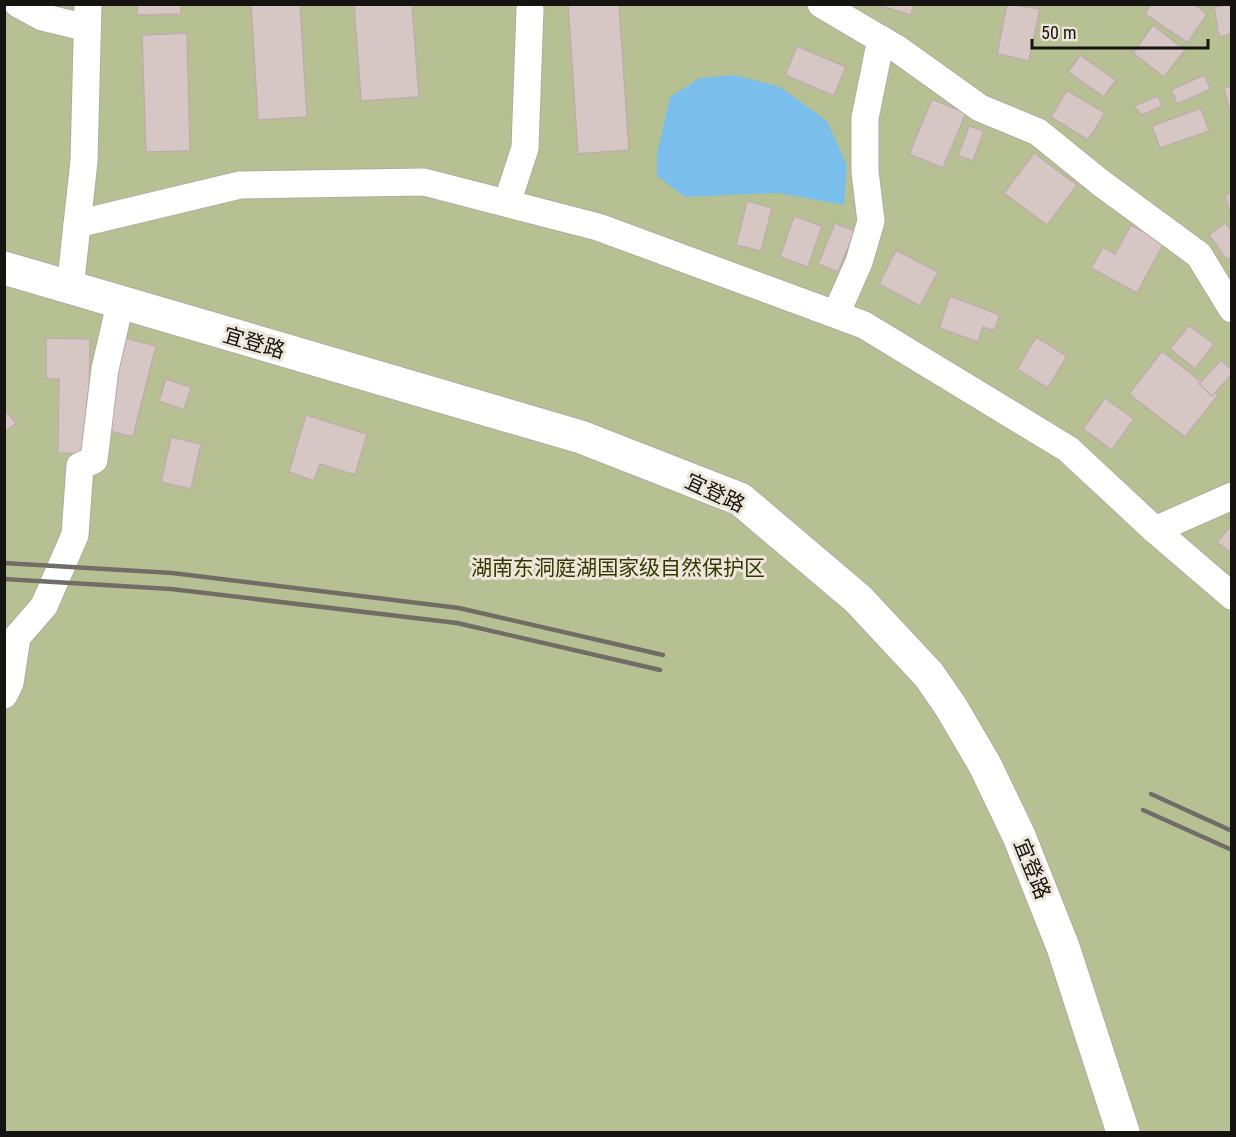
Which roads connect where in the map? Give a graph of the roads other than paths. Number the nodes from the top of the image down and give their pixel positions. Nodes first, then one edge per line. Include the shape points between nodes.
1 (18, 4) edge
2 (821, 4) edge
3 (530, 9) dead end
4 (87, 16) edge
5 (881, 39) junction
6 (507, 203) junction
7 (77, 224) junction
8 (4, 268) edge
9 (70, 289) junction
10 (120, 304) junction
11 (1232, 309) edge
12 (836, 314) junction
13 (1232, 496) edge
14 (1155, 530) junction
15 (1232, 596) edge
16 (4, 695) edge
17 (1123, 1132) edge

1 - 4 street via 42,17
2 - 5 street
3 - 6 street via 525,148
4 - 7 street via 84,161
5 - 11 street via 980,108 1038,132 1199,255
5 - 12 street via 865,118 865,172 871,220 860,262
6 - 7 street via 424,182 240,185
6 - 12 street via 598,227
7 - 9 street
8 - 9 street, 宜登路
9 - 10 street, 宜登路
10 - 16 street via 105,369 94,460 80,466 75,535 44,606 17,637 10,683
10 - 17 street, 宜登路 via 581,437 740,499 858,599 922,666 951,707 985,765 1019,836 1063,947
12 - 14 street via 864,325 1068,449
13 - 14 street
14 - 15 street

